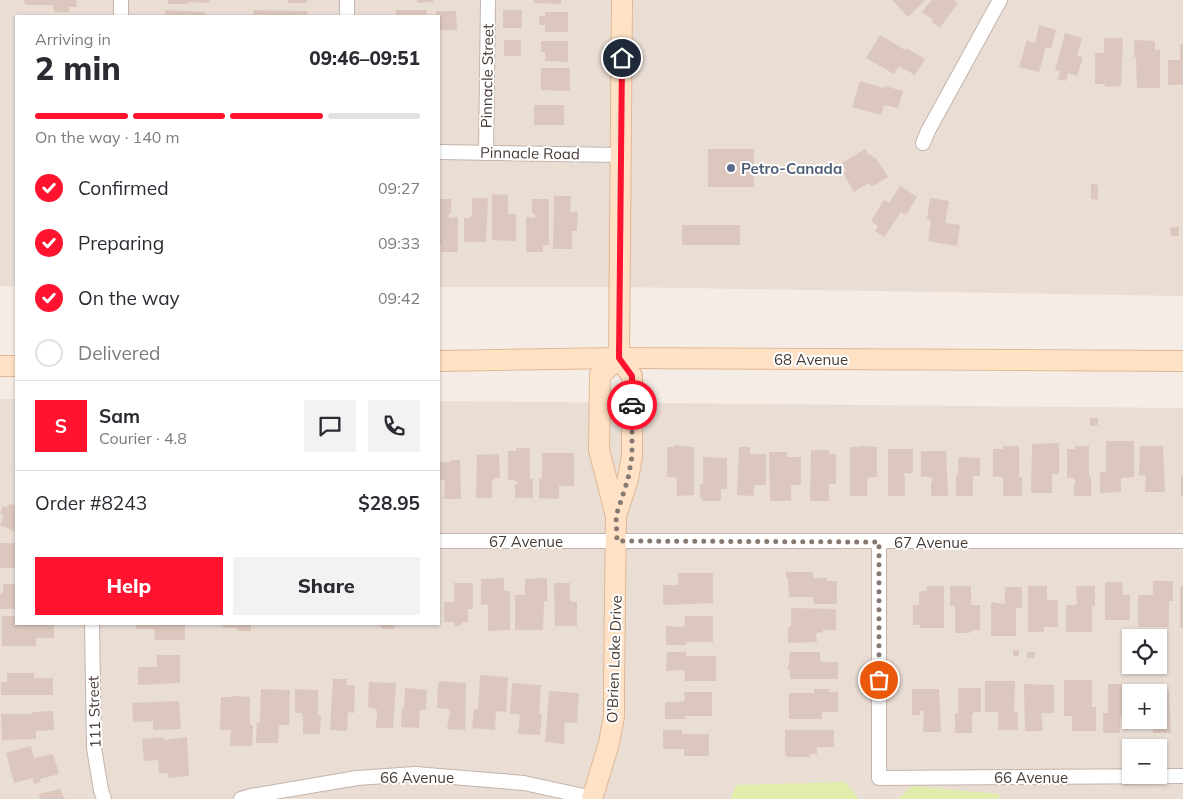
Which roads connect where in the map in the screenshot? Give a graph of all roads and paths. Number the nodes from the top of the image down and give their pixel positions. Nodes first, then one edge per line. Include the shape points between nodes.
1 (121, 0) edge
2 (348, 0) edge
3 (488, 0) edge
4 (622, 0) edge
5 (1000, 0) edge
6 (121, 15) edge
7 (348, 15) edge
8 (923, 143) dead end
9 (440, 152) edge
10 (486, 152) junction
11 (622, 154) junction
12 (619, 358) junction
13 (440, 361) edge
14 (1183, 361) edge
15 (0, 366) edge
16 (15, 366) edge
17 (616, 516) junction
18 (440, 541) edge
19 (617, 541) junction
20 (1183, 541) edge
21 (879, 542) junction
22 (92, 625) edge
23 (1183, 776) edge
24 (593, 798) edge
25 (104, 799) edge
26 (241, 799) edge

1 - 6 street
2 - 7 street
3 - 10 street, Pinnacle Street
4 - 11 street
5 - 8 street
9 - 10 street, Pinnacle Road
10 - 11 street, Pinnacle Road
11 - 12 street
12 - 13 street, 68 Avenue
12 - 14 street, 68 Avenue
12 - 17 street, O'Brien Lake Drive via 632,376 632,456
12 - 17 street, O'Brien Lake Drive via 600,375 599,450
15 - 16 street
17 - 19 street, O'Brien Lake Drive
18 - 19 street, 67 Avenue
19 - 21 street, 67 Avenue
19 - 24 street, O'Brien Lake Drive via 614,716
20 - 21 street, 67 Avenue
21 - 23 street, 66 Avenue via 879,778
22 - 25 street, 111 Street via 94,748
24 - 26 street, 66 Avenue via 524,783 415,774 357,778

